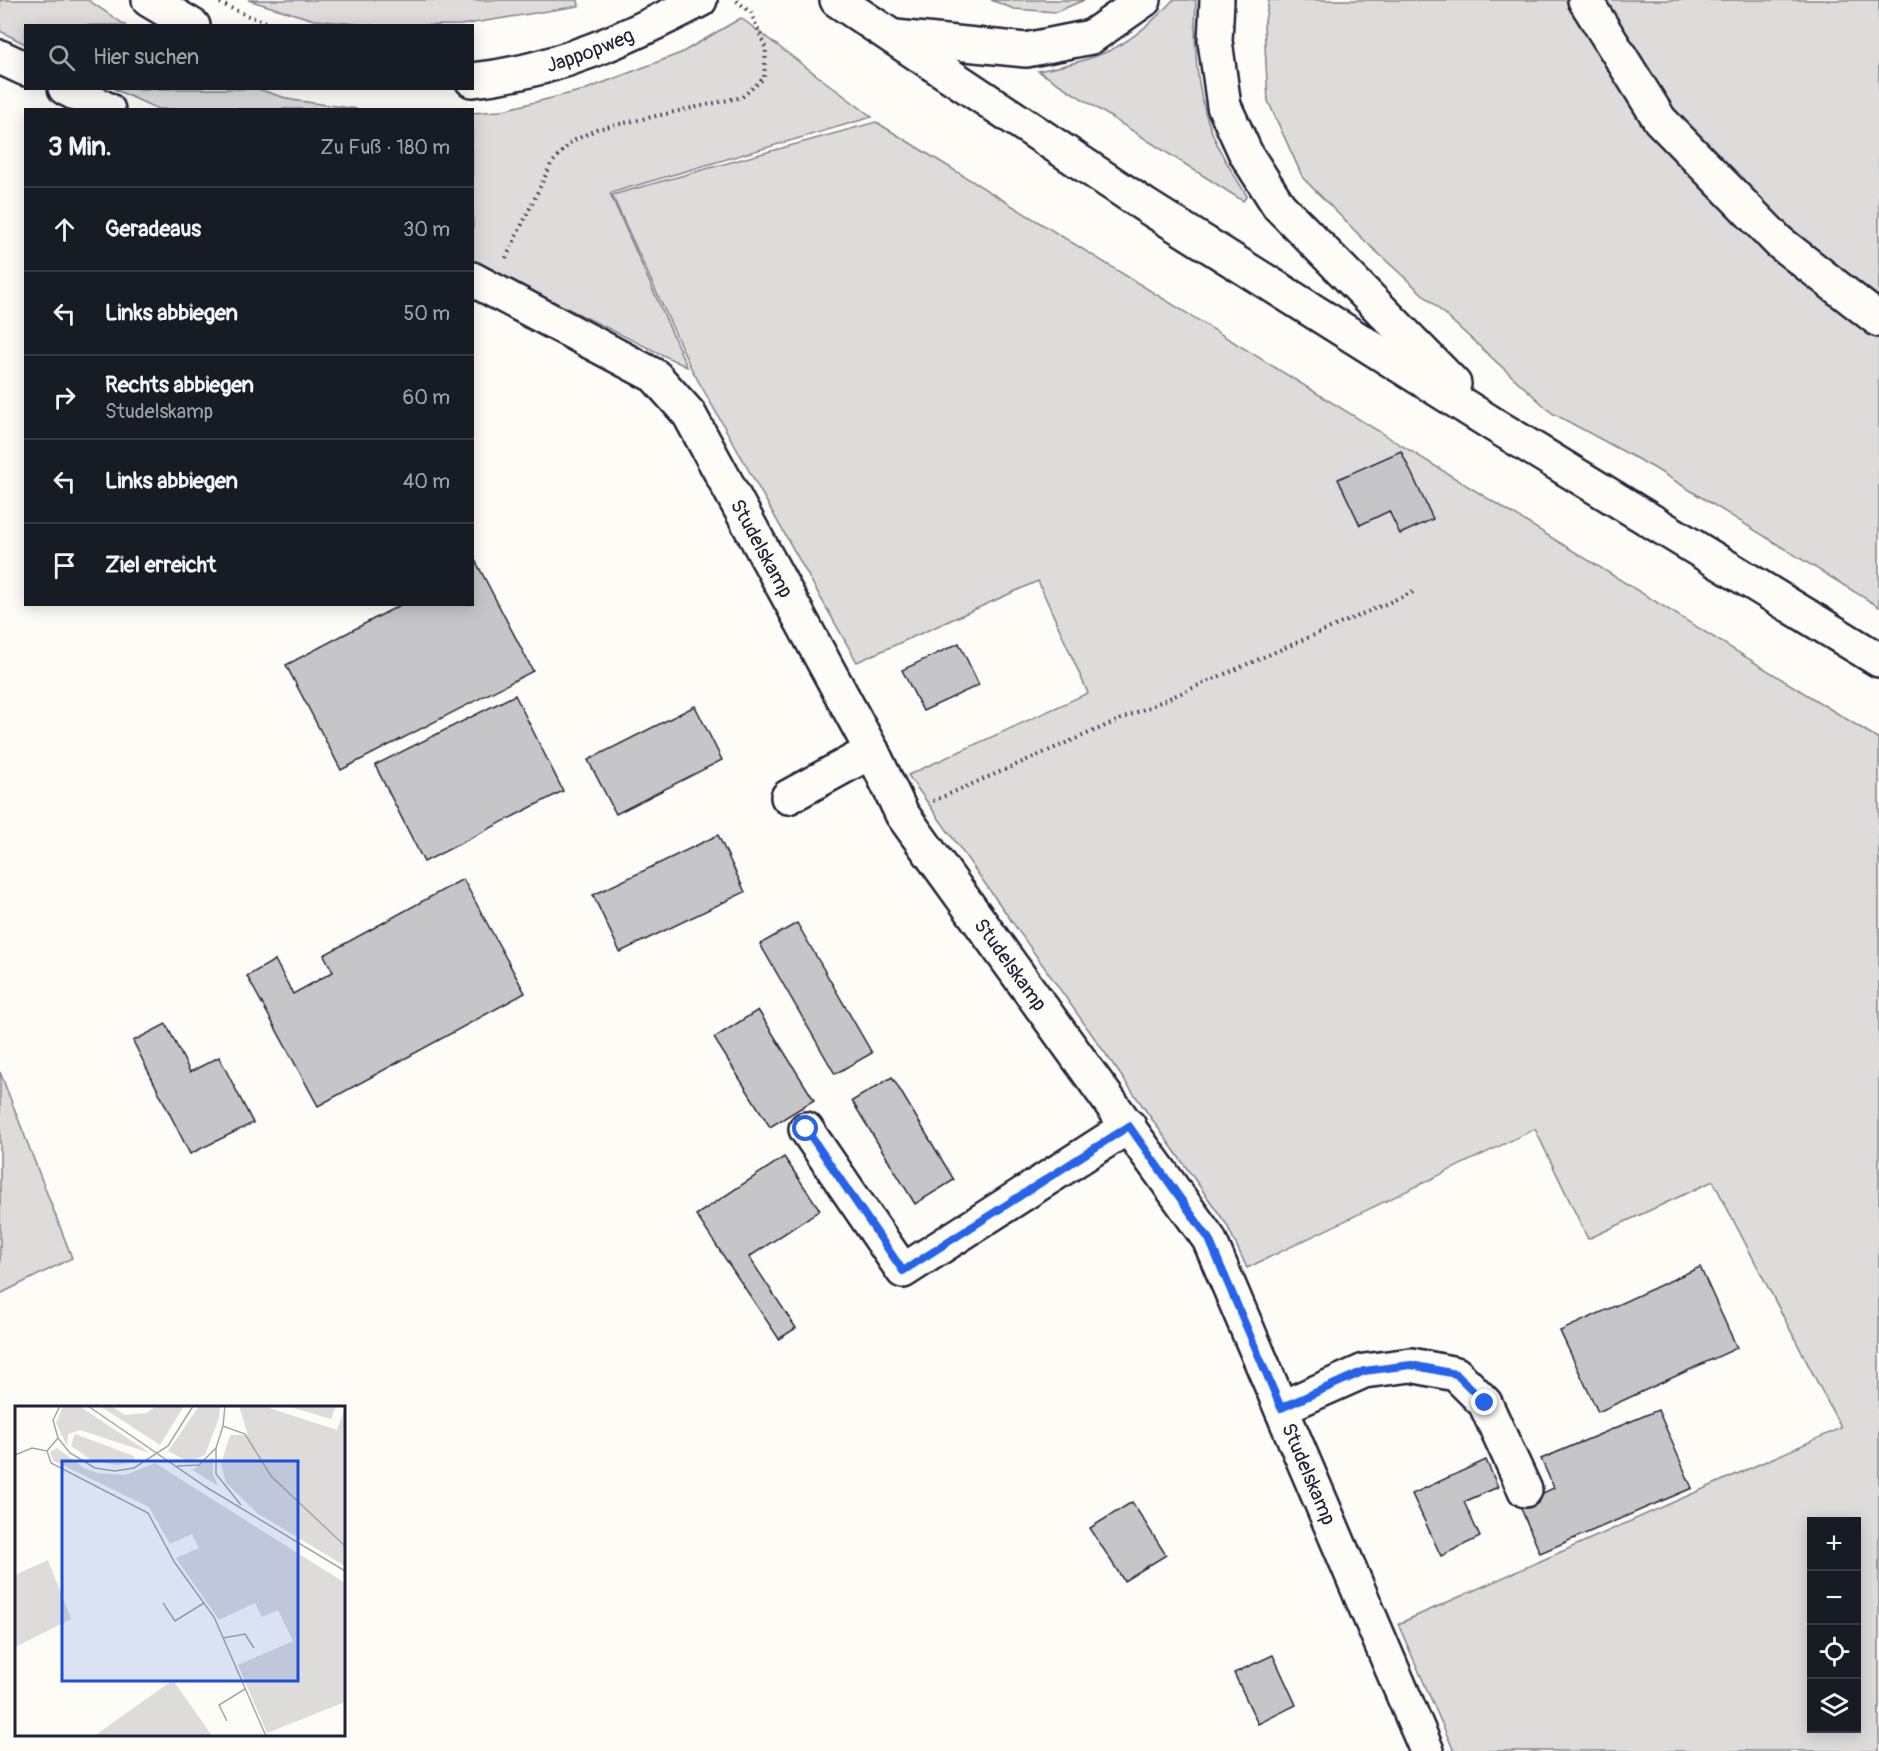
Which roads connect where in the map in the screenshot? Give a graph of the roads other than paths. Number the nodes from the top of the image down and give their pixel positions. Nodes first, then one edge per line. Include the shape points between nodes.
1 (148, 0) edge
2 (700, 0) edge
3 (837, 0) edge
4 (1144, 0) edge
5 (1217, 0) edge
6 (1585, 0) edge
7 (190, 24) edge
8 (890, 36) junction
9 (0, 57) edge
10 (24, 68) edge
11 (474, 80) edge
12 (69, 90) edge
13 (104, 108) edge
14 (482, 284) edge
15 (1879, 320) edge
16 (1496, 426) junction
17 (1879, 660) edge
18 (872, 751) junction
19 (788, 796) dead end
20 (1129, 1126) junction
21 (806, 1129) dead end
22 (1281, 1408) junction
23 (1525, 1490) dead end
24 (1427, 1751) edge

1 - 7 street
2 - 11 street, Jappopweg via 578,57 503,77
3 - 8 street
4 - 8 street via 1091,37 1026,50
5 - 16 street via 1215,40 1224,106 1246,154 1280,206
6 - 15 street via 1660,120 1779,242
8 - 16 street via 1146,206
9 - 10 street
12 - 13 street
14 - 18 street, Studelskamp via 655,376 689,414
16 - 17 street
18 - 19 street
18 - 20 street, Studelskamp via 902,814
20 - 21 street via 903,1271
20 - 22 street, Studelskamp via 1209,1239
22 - 23 street via 1364,1371 1411,1365 1456,1374 1485,1403
22 - 24 street, Studelskamp

